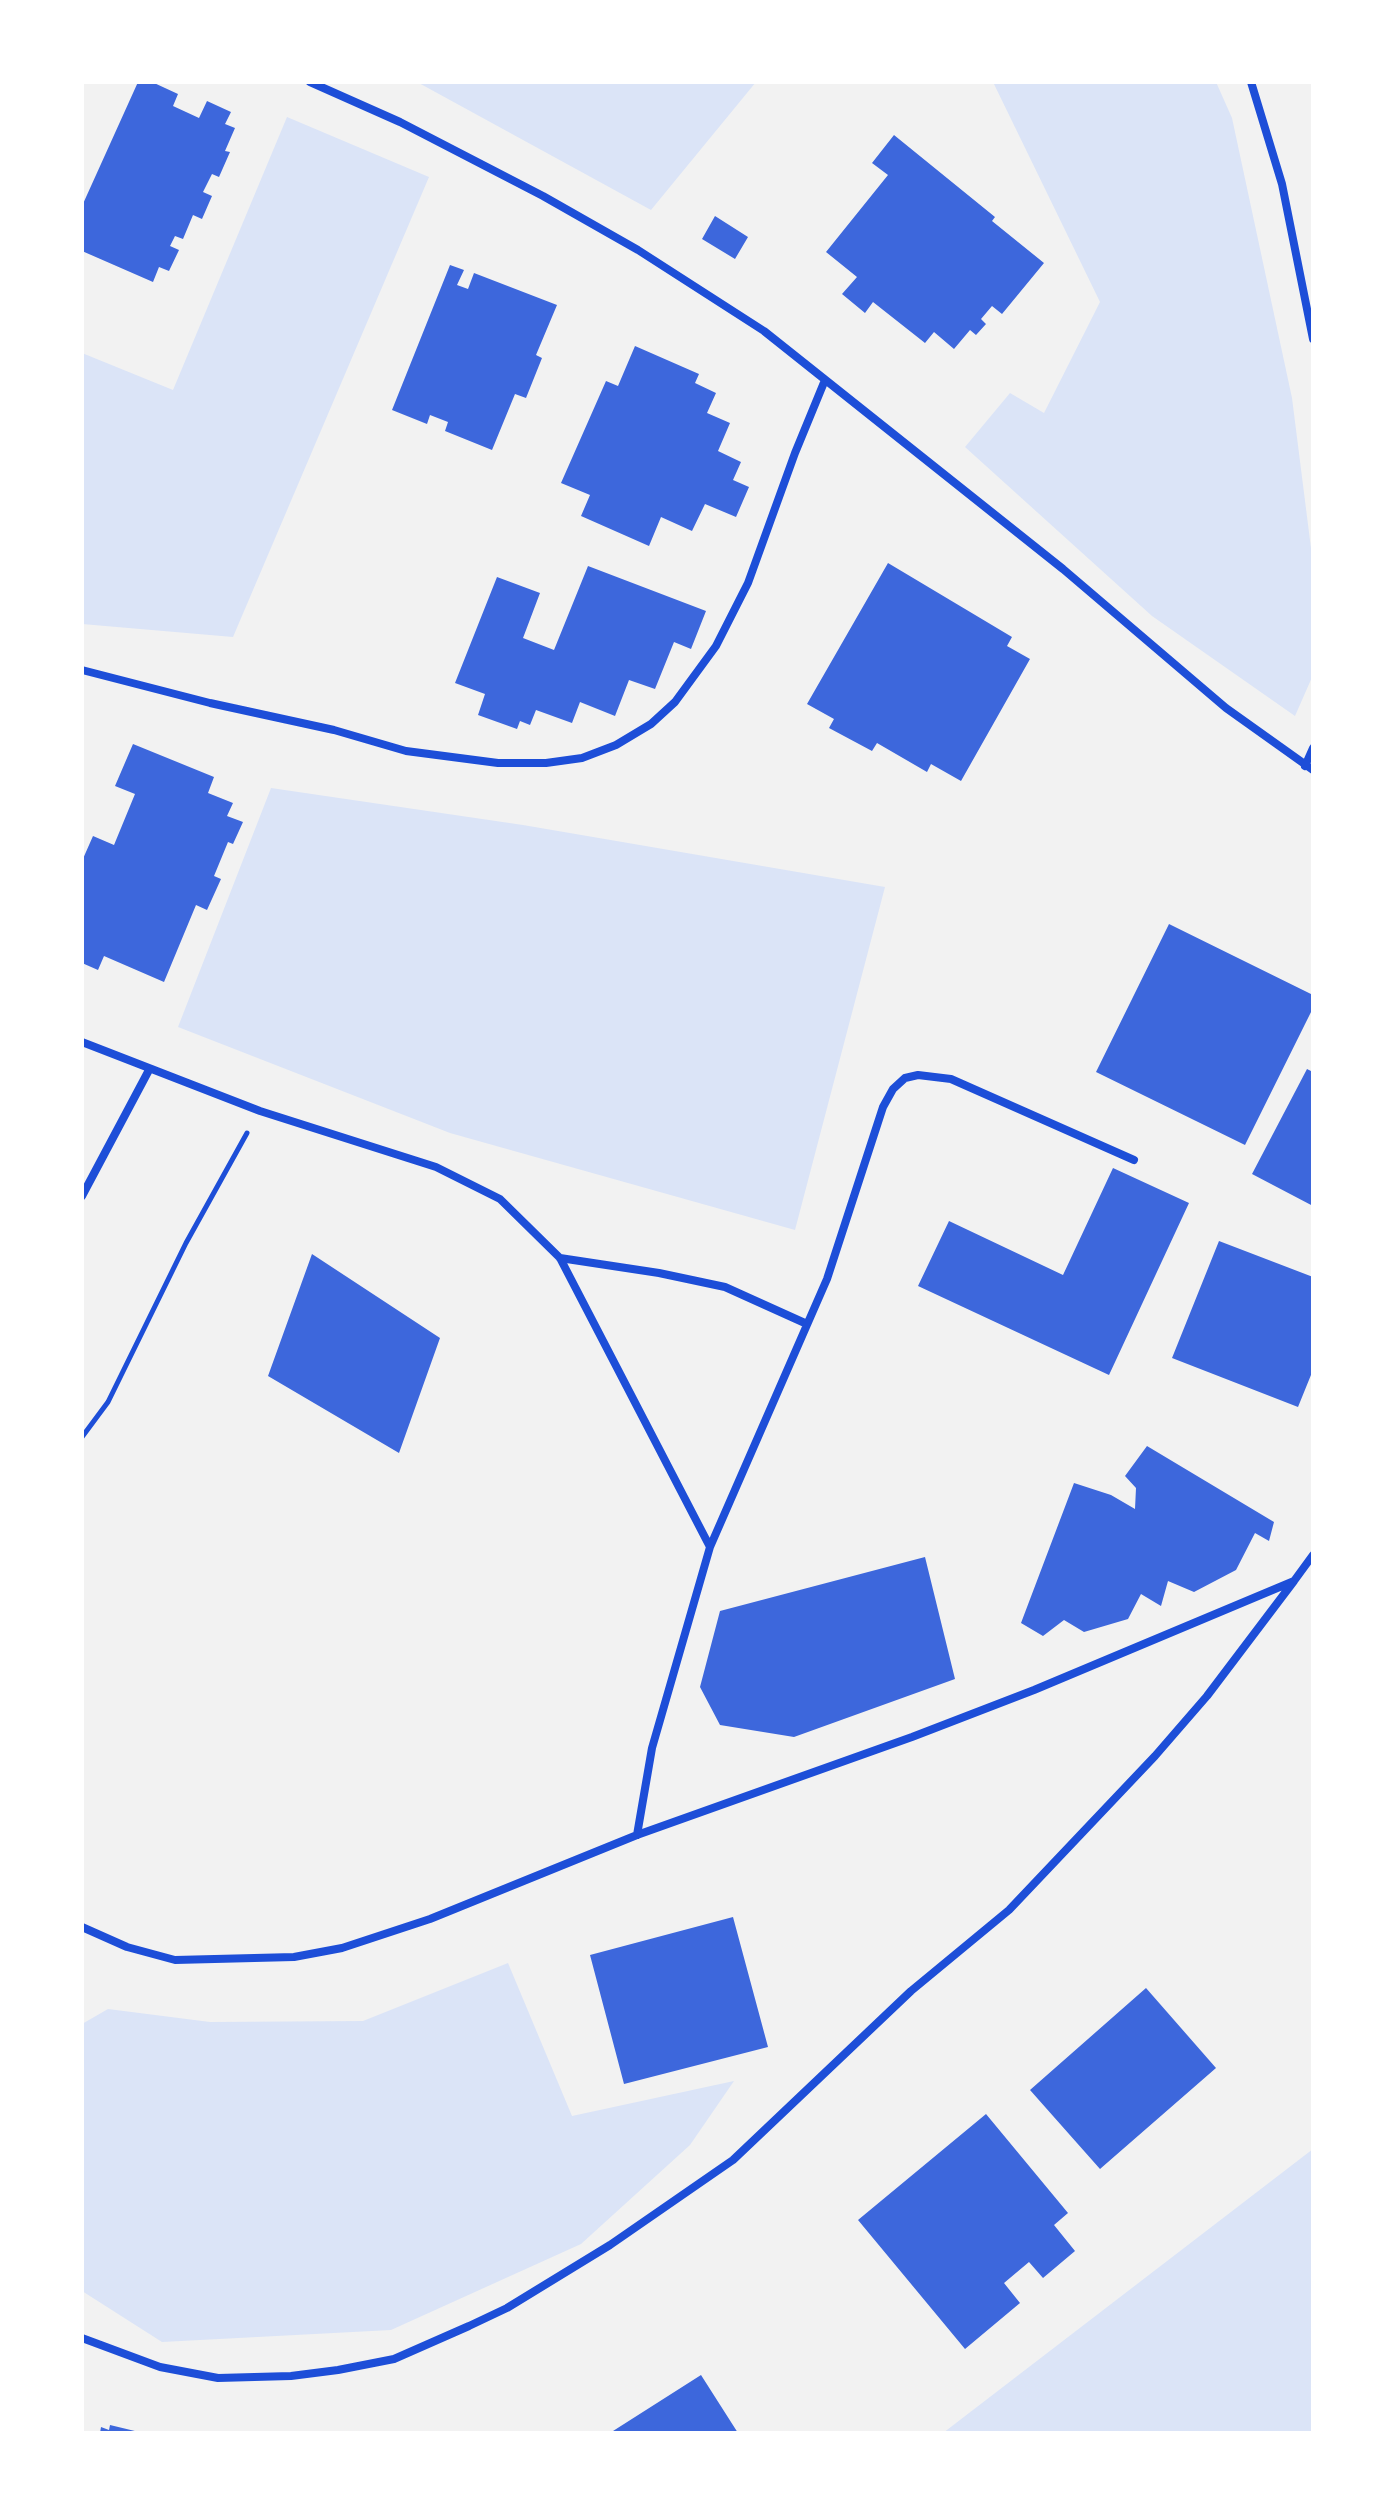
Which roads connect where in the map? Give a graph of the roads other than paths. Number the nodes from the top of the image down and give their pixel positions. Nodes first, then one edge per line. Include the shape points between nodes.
1 (310, 82) edge
2 (1251, 82) edge
3 (1313, 339) edge
4 (825, 380) junction
5 (82, 670) edge
6 (1313, 748) edge
7 (1309, 768) edge
8 (82, 1042) edge
9 (149, 1070) junction
10 (1134, 1160) dead end
11 (82, 1196) edge
12 (560, 1258) junction
13 (807, 1324) junction
14 (710, 1547) junction
15 (1313, 1555) edge
16 (1294, 1581) junction
17 (637, 1835) junction
18 (82, 1927) edge
19 (82, 2338) edge

1 - 4 street via 400,122 638,250 764,331
2 - 3 street via 1282,184
4 - 5 street via 748,583 716,646 675,702 616,745 582,758 546,763 498,763 406,751
4 - 7 street via 1063,569 1226,708
6 - 7 street
8 - 9 street
9 - 11 street
9 - 12 street via 436,1167 500,1199
10 - 13 street via 951,1079 905,1078 883,1107 827,1279
12 - 13 street via 725,1287
12 - 14 street
13 - 14 street
14 - 17 street via 652,1748
15 - 16 street
16 - 17 street via 925,1732
16 - 19 street via 1207,1696 1009,1910 911,1991 733,2160 610,2245 469,2326 394,2359 338,2370 218,2378 160,2367
17 - 18 street via 430,1919 342,1948 294,1957 175,1960

